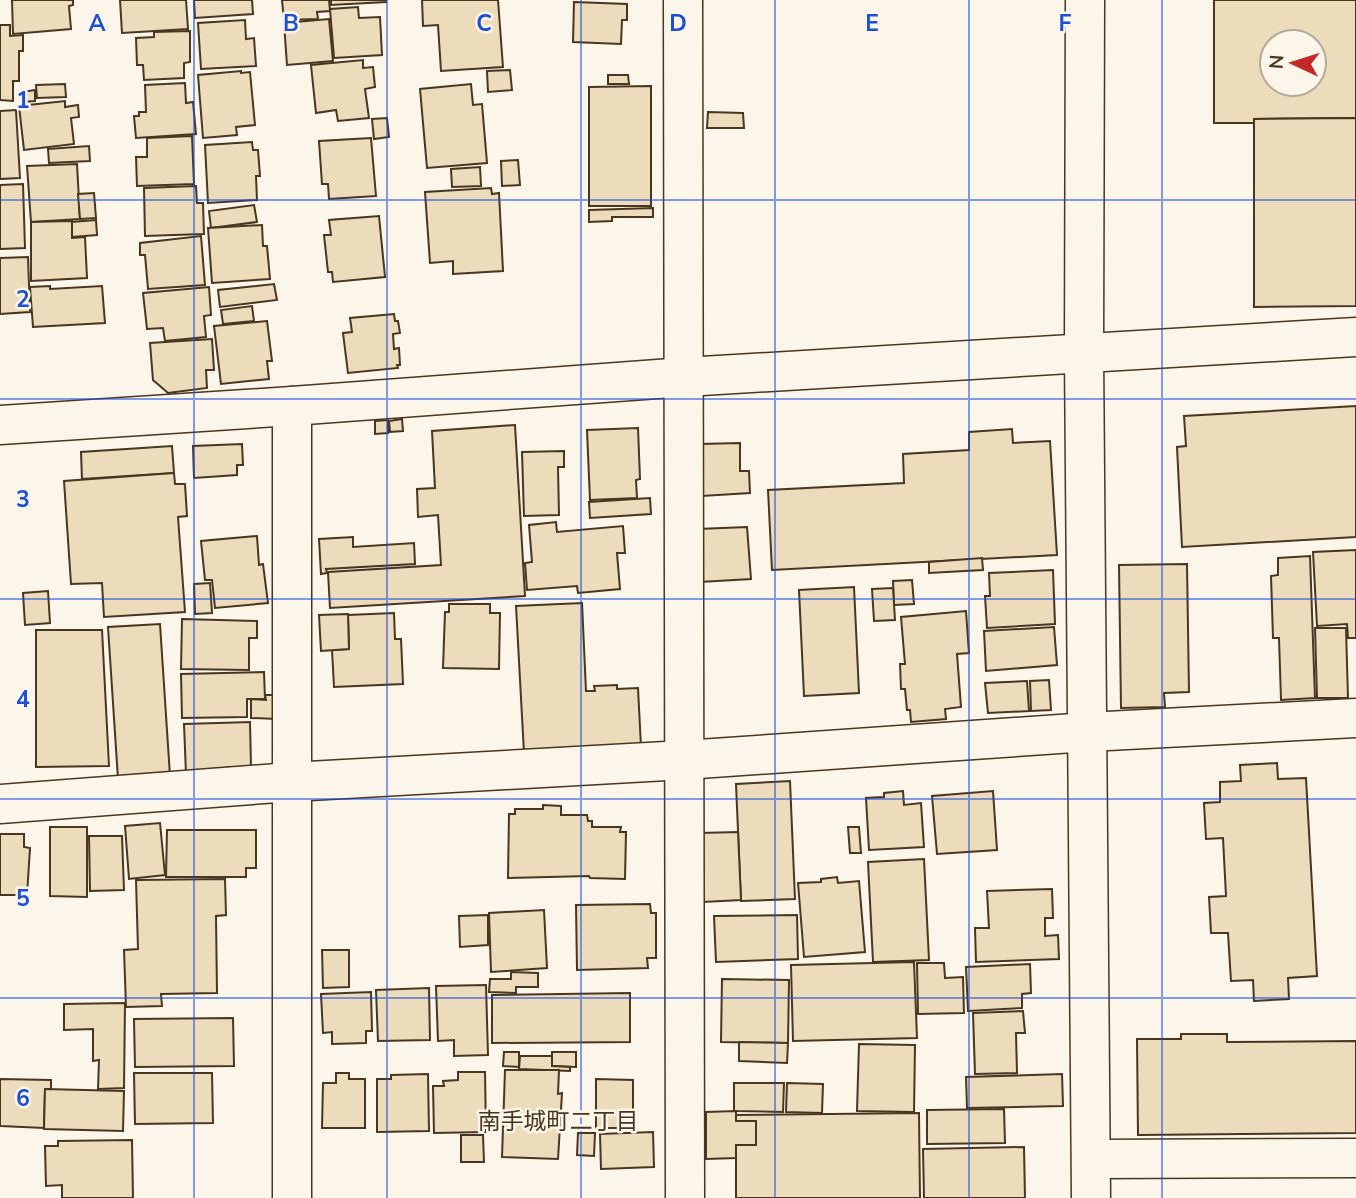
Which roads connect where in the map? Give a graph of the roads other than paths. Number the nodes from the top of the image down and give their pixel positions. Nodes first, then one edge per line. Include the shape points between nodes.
1 (683, 0) edge
2 (1085, 0) edge
3 (1356, 337) edge
4 (1084, 354) junction
5 (685, 377) junction
6 (292, 406) junction
7 (0, 425) edge
8 (1356, 718) edge
9 (1087, 732) junction
10 (684, 760) junction
11 (291, 782) junction
12 (0, 804) edge
13 (1356, 1158) edge
14 (1092, 1159) junction
15 (292, 1198) edge
16 (685, 1198) edge
17 (1091, 1198) edge

1 - 5 street
2 - 4 street
3 - 4 street
4 - 5 street
4 - 9 street
5 - 6 street
5 - 10 street
6 - 7 street
6 - 11 street
8 - 9 street
9 - 10 street
9 - 14 street
10 - 11 street
10 - 16 street
11 - 12 street
11 - 15 street
13 - 14 street
14 - 17 street

